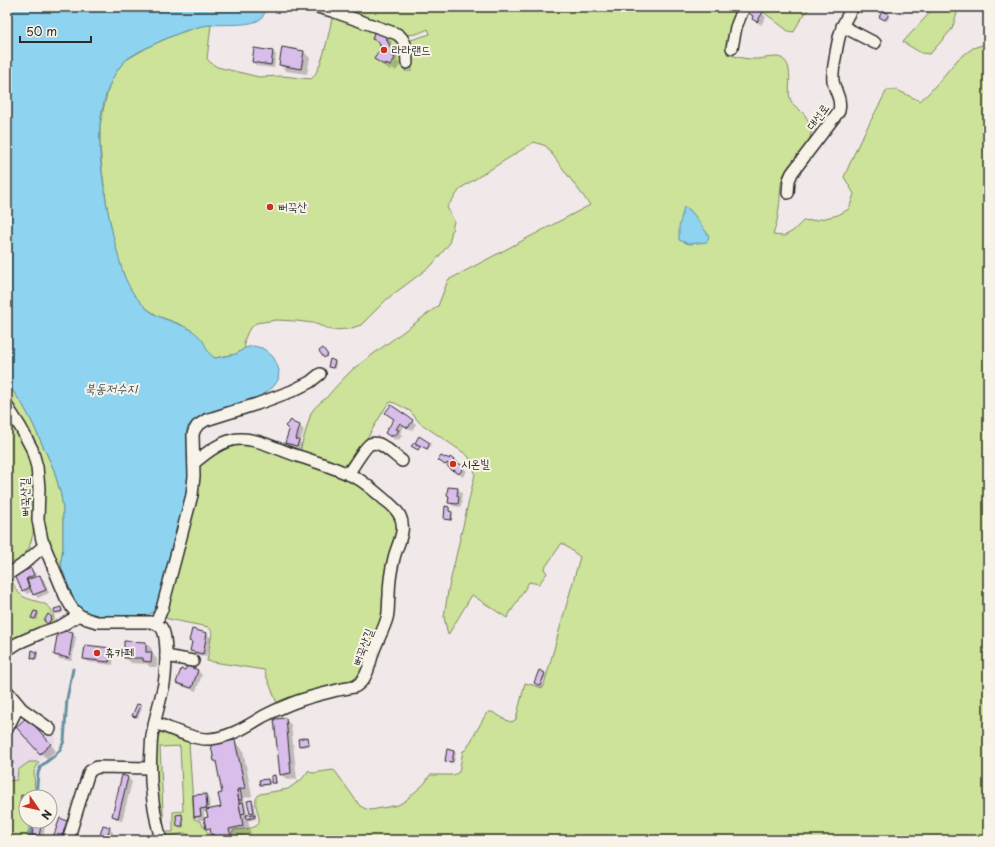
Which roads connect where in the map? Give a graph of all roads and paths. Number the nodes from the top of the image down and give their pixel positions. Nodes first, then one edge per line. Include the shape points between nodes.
1 (317, 7) edge
2 (744, 7) edge
3 (853, 7) edge
4 (842, 26) junction
5 (875, 43) dead end
6 (732, 48) dead end
7 (407, 63) dead end
8 (788, 193) dead end
9 (320, 374) dead end
10 (7, 406) edge
11 (402, 461) dead end
12 (194, 463) junction
13 (348, 474) junction
14 (45, 546) junction
15 (7, 575) edge
16 (79, 615) junction
17 (156, 623) junction
18 (7, 650) edge
19 (166, 656) junction
20 (193, 661) dead end
21 (7, 690) edge
22 (17, 704) junction
23 (155, 723) junction
24 (7, 729) edge
25 (50, 729) dead end
26 (150, 768) junction
27 (68, 840) edge
28 (161, 840) edge

1 - 7 street via 397,34 405,41
2 - 6 street
3 - 4 street, 대선로
4 - 5 street
4 - 8 street, 대선로 via 833,69 833,81 841,105 792,173
9 - 12 street via 292,391 201,423 193,435
10 - 14 street, 뻐꾹산길 via 32,449 39,488 38,520
11 - 13 street via 384,447 374,443 366,449
12 - 13 street, 뻐꾹산길 via 216,447 242,439 268,445
12 - 17 street via 192,495
13 - 23 street, 뻐꾹산길 via 379,494 394,508 402,526 391,572 388,617 362,681 354,687 290,704 234,732 210,739 194,737
14 - 15 street
14 - 16 street, 뻐꾹산길 via 66,598
16 - 17 street via 97,622
16 - 18 street via 61,626
17 - 19 street via 163,631
19 - 20 street
19 - 23 street via 164,683
21 - 22 street
22 - 24 street
22 - 25 street
23 - 26 street
26 - 27 street via 97,767 90,771
26 - 28 street via 154,808

